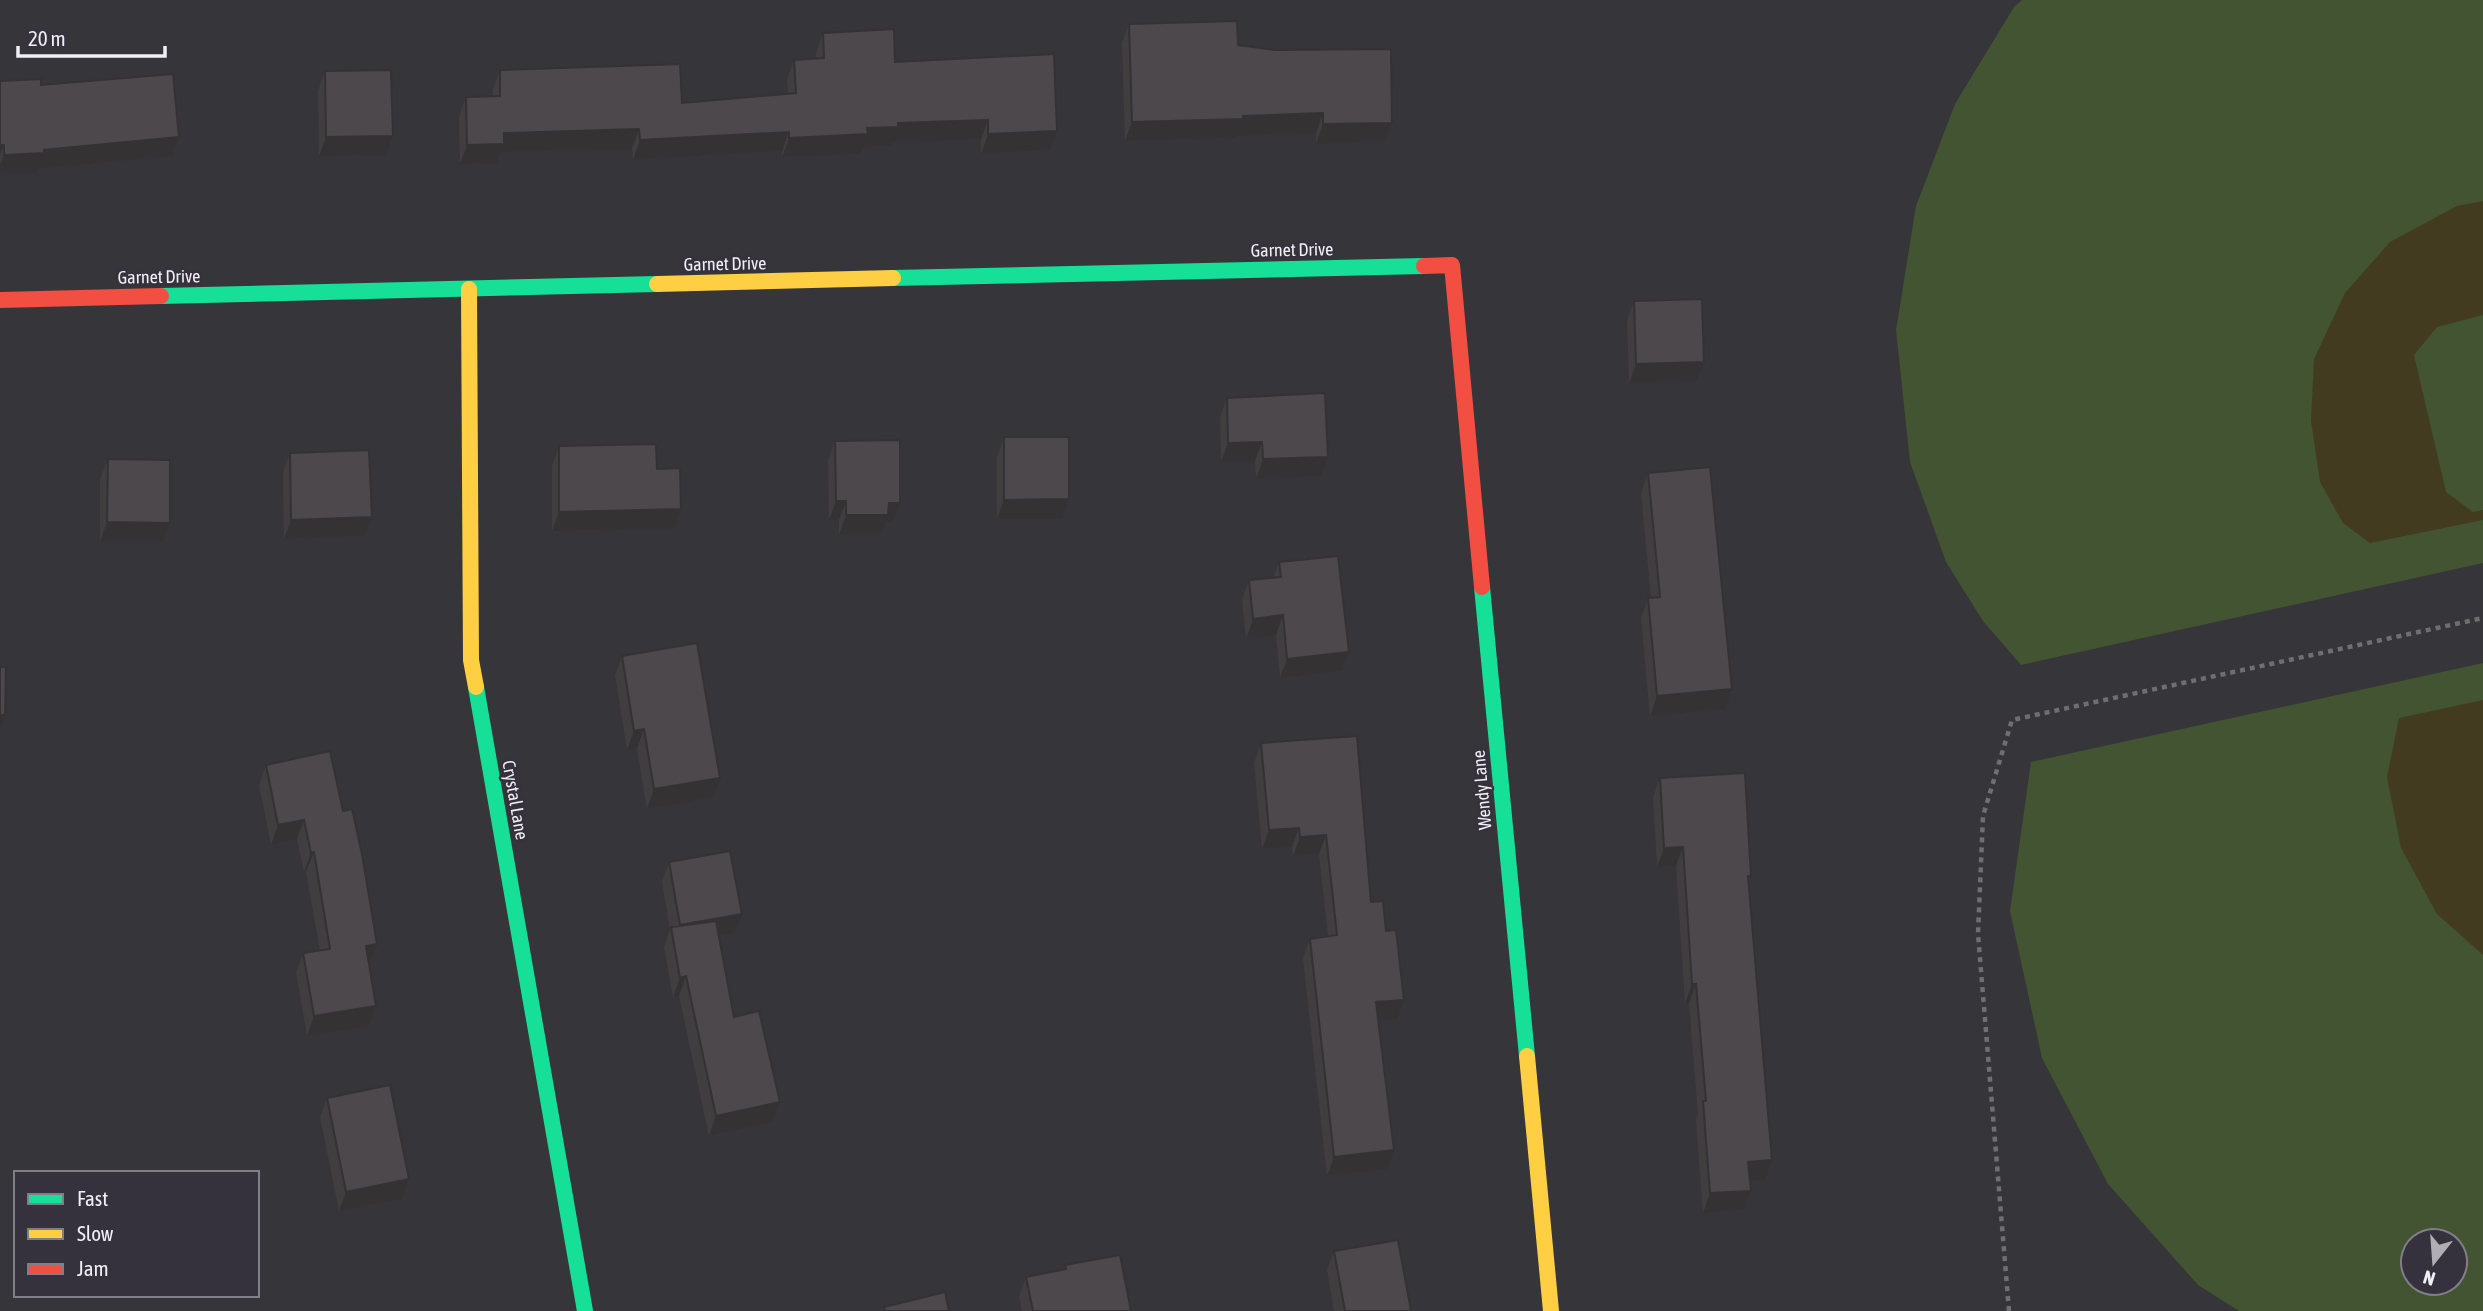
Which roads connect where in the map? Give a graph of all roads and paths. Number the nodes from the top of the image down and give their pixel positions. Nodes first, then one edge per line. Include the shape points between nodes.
1 (1452, 265) joint
2 (469, 289) junction
3 (0, 300) edge
4 (2483, 618) edge
5 (585, 1311) edge
6 (1551, 1311) edge
7 (2008, 1311) edge

1 - 2 street, Garnet Drive
1 - 6 street, Wendy Lane
2 - 3 street, Garnet Drive
2 - 5 street, Crystal Lane via 471,660
4 - 7 path via 2012,720 1983,816 1978,934

